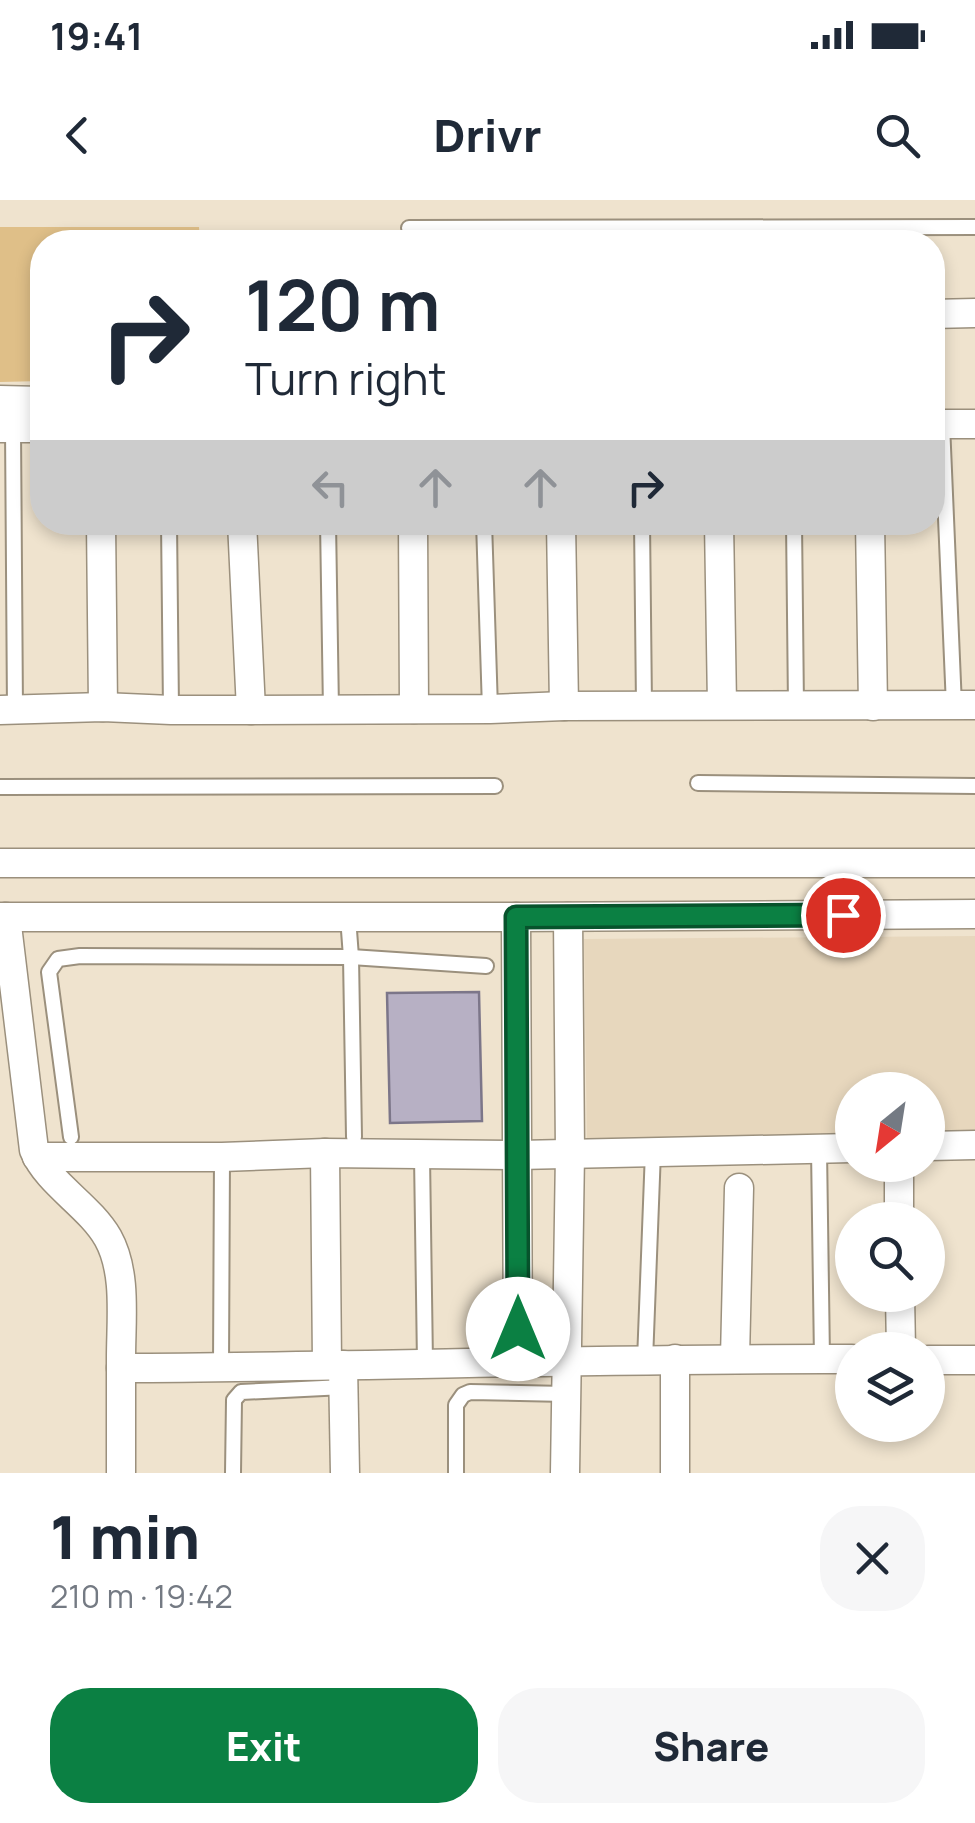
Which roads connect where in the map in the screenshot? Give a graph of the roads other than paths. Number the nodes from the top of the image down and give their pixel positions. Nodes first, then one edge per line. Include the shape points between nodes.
1 (975, 226) edge
2 (409, 228) dead end
3 (945, 314) edge
4 (975, 314) edge
5 (0, 400) edge
6 (30, 401) edge
7 (945, 424) edge
8 (975, 424) edge
9 (6, 428) edge
10 (945, 508) edge
11 (100, 535) edge
12 (169, 535) edge
13 (243, 535) edge
14 (328, 535) edge
15 (413, 535) edge
16 (484, 535) edge
17 (562, 535) edge
18 (642, 535) edge
19 (718, 535) edge
20 (794, 535) edge
21 (870, 535) edge
22 (722, 705) junction
23 (564, 706) junction
24 (644, 706) junction
25 (796, 706) junction
26 (873, 706) junction
27 (964, 706) edge
28 (103, 707) junction
29 (490, 709) junction
30 (8, 710) edge
31 (172, 710) junction
32 (251, 710) junction
33 (331, 710) junction
34 (414, 710) junction
35 (698, 783) dead end
36 (495, 786) dead end
37 (975, 786) edge
38 (0, 787) edge
39 (0, 863) edge
40 (975, 863) edge
41 (975, 914) edge
42 (568, 916) junction
43 (3, 917) edge
44 (348, 917) junction
45 (516, 917) junction
46 (351, 958) junction
47 (486, 966) dead end
48 (71, 1136) dead end
49 (354, 1137) dead end
50 (975, 1145) edge
51 (945, 1146) edge
52 (819, 1149) junction
53 (835, 1149) edge
54 (653, 1150) junction
55 (326, 1153) junction
56 (570, 1153) junction
57 (518, 1155) junction
58 (222, 1156) junction
59 (422, 1156) junction
60 (37, 1157) junction
61 (739, 1188) dead end
62 (735, 1358) junction
63 (675, 1359) junction
64 (822, 1359) junction
65 (835, 1359) edge
66 (945, 1360) edge
67 (975, 1360) edge
68 (644, 1362) junction
69 (566, 1363) junction
70 (425, 1364) junction
71 (518, 1364) junction
72 (121, 1368) junction
73 (221, 1368) junction
74 (338, 1372) junction
75 (566, 1394) junction
76 (121, 1473) edge
77 (233, 1473) edge
78 (345, 1473) edge
79 (456, 1473) edge
80 (565, 1473) edge
81 (675, 1473) edge

1 - 2 lane
3 - 4 street
5 - 6 street
7 - 8 street
9 - 30 lane
10 - 27 lane
11 - 28 street
12 - 31 lane
13 - 32 street
14 - 33 lane
15 - 34 street
16 - 29 lane
17 - 23 street
18 - 24 lane
19 - 22 street
20 - 25 lane
21 - 26 street
22 - 24 street
22 - 25 street
23 - 24 street
23 - 29 street
25 - 26 street
26 - 27 street
28 - 30 street
28 - 31 street
29 - 34 street
31 - 32 street
32 - 33 street
33 - 34 street
35 - 37 lane
36 - 38 lane
39 - 40 street
41 - 42 street
42 - 45 street
42 - 56 street
43 - 44 street
43 - 60 street
44 - 45 street
44 - 46 lane
45 - 57 street
46 - 47 lane
46 - 48 lane via 58,959 49,972
46 - 49 lane
50 - 51 street
52 - 53 street
52 - 54 street
52 - 64 lane
54 - 56 street
54 - 68 lane
55 - 58 street
55 - 59 street
55 - 74 street
56 - 57 street
56 - 69 street
57 - 59 street
57 - 71 street
58 - 60 street
58 - 73 lane
59 - 70 lane
60 - 72 street via 98,1222 114,1252
61 - 62 street
62 - 63 street
62 - 64 street
63 - 68 street
63 - 81 street
64 - 65 street
66 - 67 street
68 - 69 street
69 - 71 street
69 - 75 street
70 - 71 street
70 - 74 street
72 - 73 street
72 - 76 street
73 - 74 street
74 - 77 lane via 240,1392 234,1400
74 - 78 street
75 - 79 lane via 463,1394 456,1406
75 - 80 street

